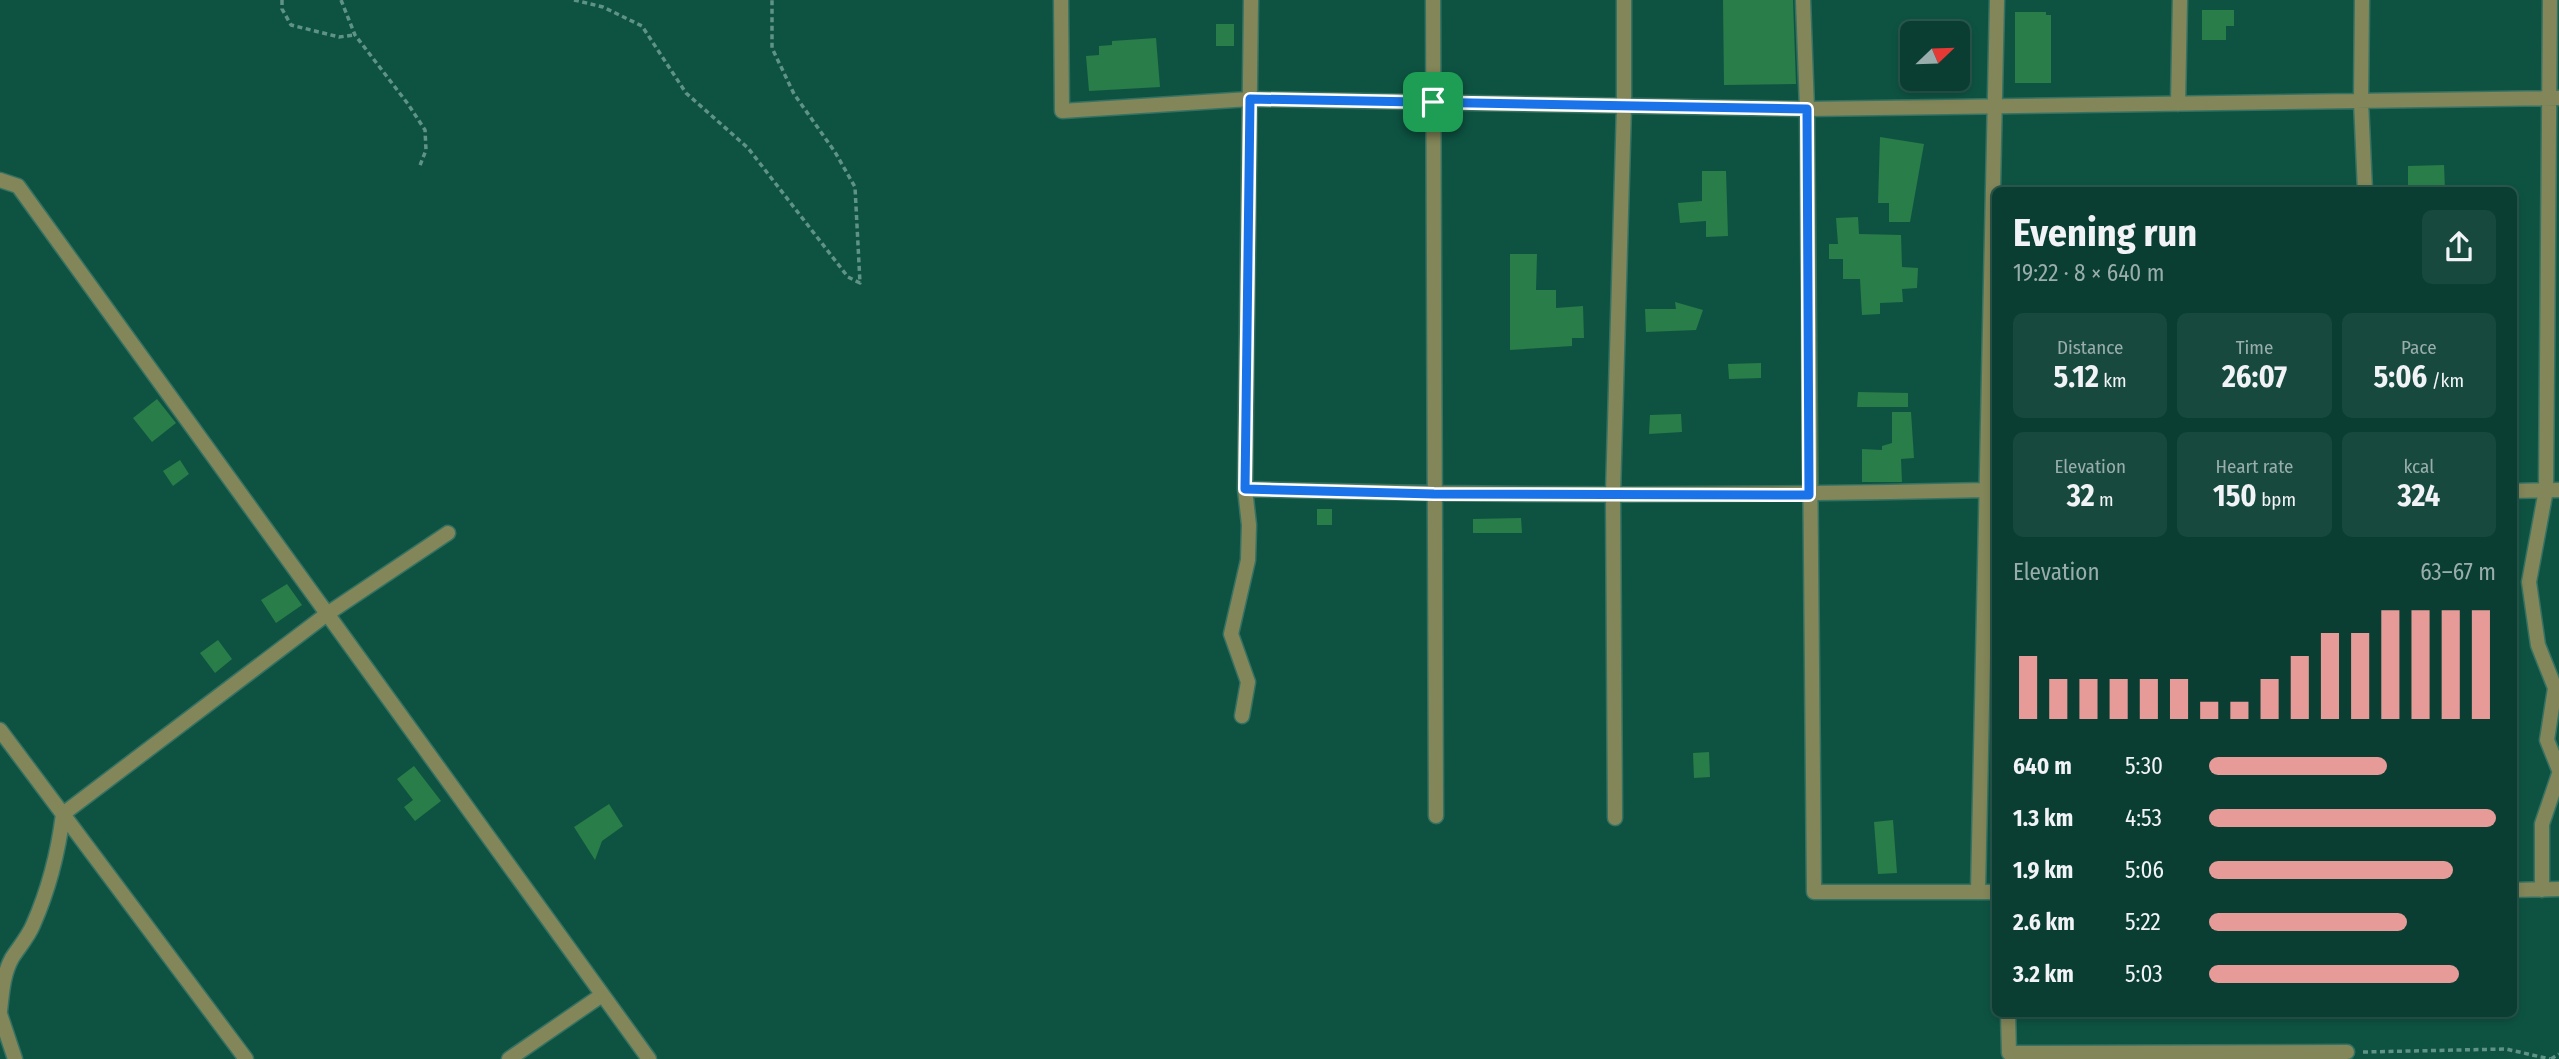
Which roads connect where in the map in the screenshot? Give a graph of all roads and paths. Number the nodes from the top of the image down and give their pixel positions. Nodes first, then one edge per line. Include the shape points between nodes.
1 (282, 0) edge
2 (341, 0) edge
3 (574, 0) edge
4 (772, 0) edge
5 (1061, 0) edge
6 (1251, 0) edge
7 (1433, 0) edge
8 (1624, 0) edge
9 (1803, 0) edge
10 (1997, 0) edge
11 (2180, 0) edge
12 (2362, 0) edge
13 (2550, 0) edge
14 (355, 35) junction
15 (2555, 98) edge
16 (1250, 99) junction
17 (2361, 101) junction
18 (1433, 102) junction
19 (2178, 104) junction
20 (1624, 106) junction
21 (1995, 106) junction
22 (1807, 109) junction
23 (419, 169) dead end
24 (0, 180) edge
25 (1994, 187) edge
26 (2365, 187) edge
27 (1992, 361) edge
28 (1245, 489) junction
29 (1986, 490) junction
30 (2552, 490) edge
31 (2517, 491) edge
32 (1434, 494) junction
33 (1613, 494) junction
34 (1809, 495) junction
35 (448, 533) dead end
36 (327, 614) junction
37 (1242, 716) dead end
38 (0, 730) edge
39 (2559, 772) edge
40 (63, 814) junction
41 (1436, 816) dead end
42 (1615, 818) dead end
43 (2517, 890) edge
44 (2542, 890) junction
45 (2559, 890) edge
46 (1979, 892) junction
47 (1992, 892) edge
48 (602, 995) junction
49 (0, 1013) edge
50 (2008, 1017) edge
51 (2347, 1052) joint
52 (2559, 1054) edge
53 (15, 1059) edge
54 (246, 1059) edge
55 (509, 1059) edge
56 (649, 1059) edge
57 (2551, 1059) edge

1 - 14 path via 291,25 339,37
2 - 14 path
3 - 4 path via 603,7 642,26 686,93 748,148 848,277 860,283 855,187 794,94 772,48
5 - 16 street via 1062,111
6 - 16 street
7 - 18 street
8 - 20 street
9 - 22 street
10 - 21 street
11 - 19 street
12 - 17 street
13 - 15 street
14 - 23 path via 425,130 426,150
15 - 17 street
15 - 30 street
16 - 18 street
16 - 28 street
17 - 19 street
17 - 26 street
18 - 20 street
18 - 32 street
19 - 21 street
20 - 22 street
20 - 33 street
21 - 22 street
21 - 25 street
22 - 34 street
24 - 36 street via 18,186
27 - 29 street
28 - 32 street
28 - 37 street via 1248,560 1231,634 1248,682
29 - 34 street
29 - 46 street
30 - 31 street
30 - 39 street via 2529,582 2538,645 2555,688 2547,740
32 - 33 street
32 - 41 street
33 - 34 street
33 - 42 street
34 - 46 street via 1814,892
35 - 36 street
36 - 40 street
36 - 48 street
38 - 40 street
39 - 44 street via 2542,824
40 - 49 street via 49,885 32,928 11,960
40 - 54 street
43 - 44 street
44 - 45 street
46 - 47 street
48 - 55 street
48 - 56 street
49 - 53 street
50 - 51 street via 2009,1053
51 - 57 path via 2506,1049
52 - 57 path

